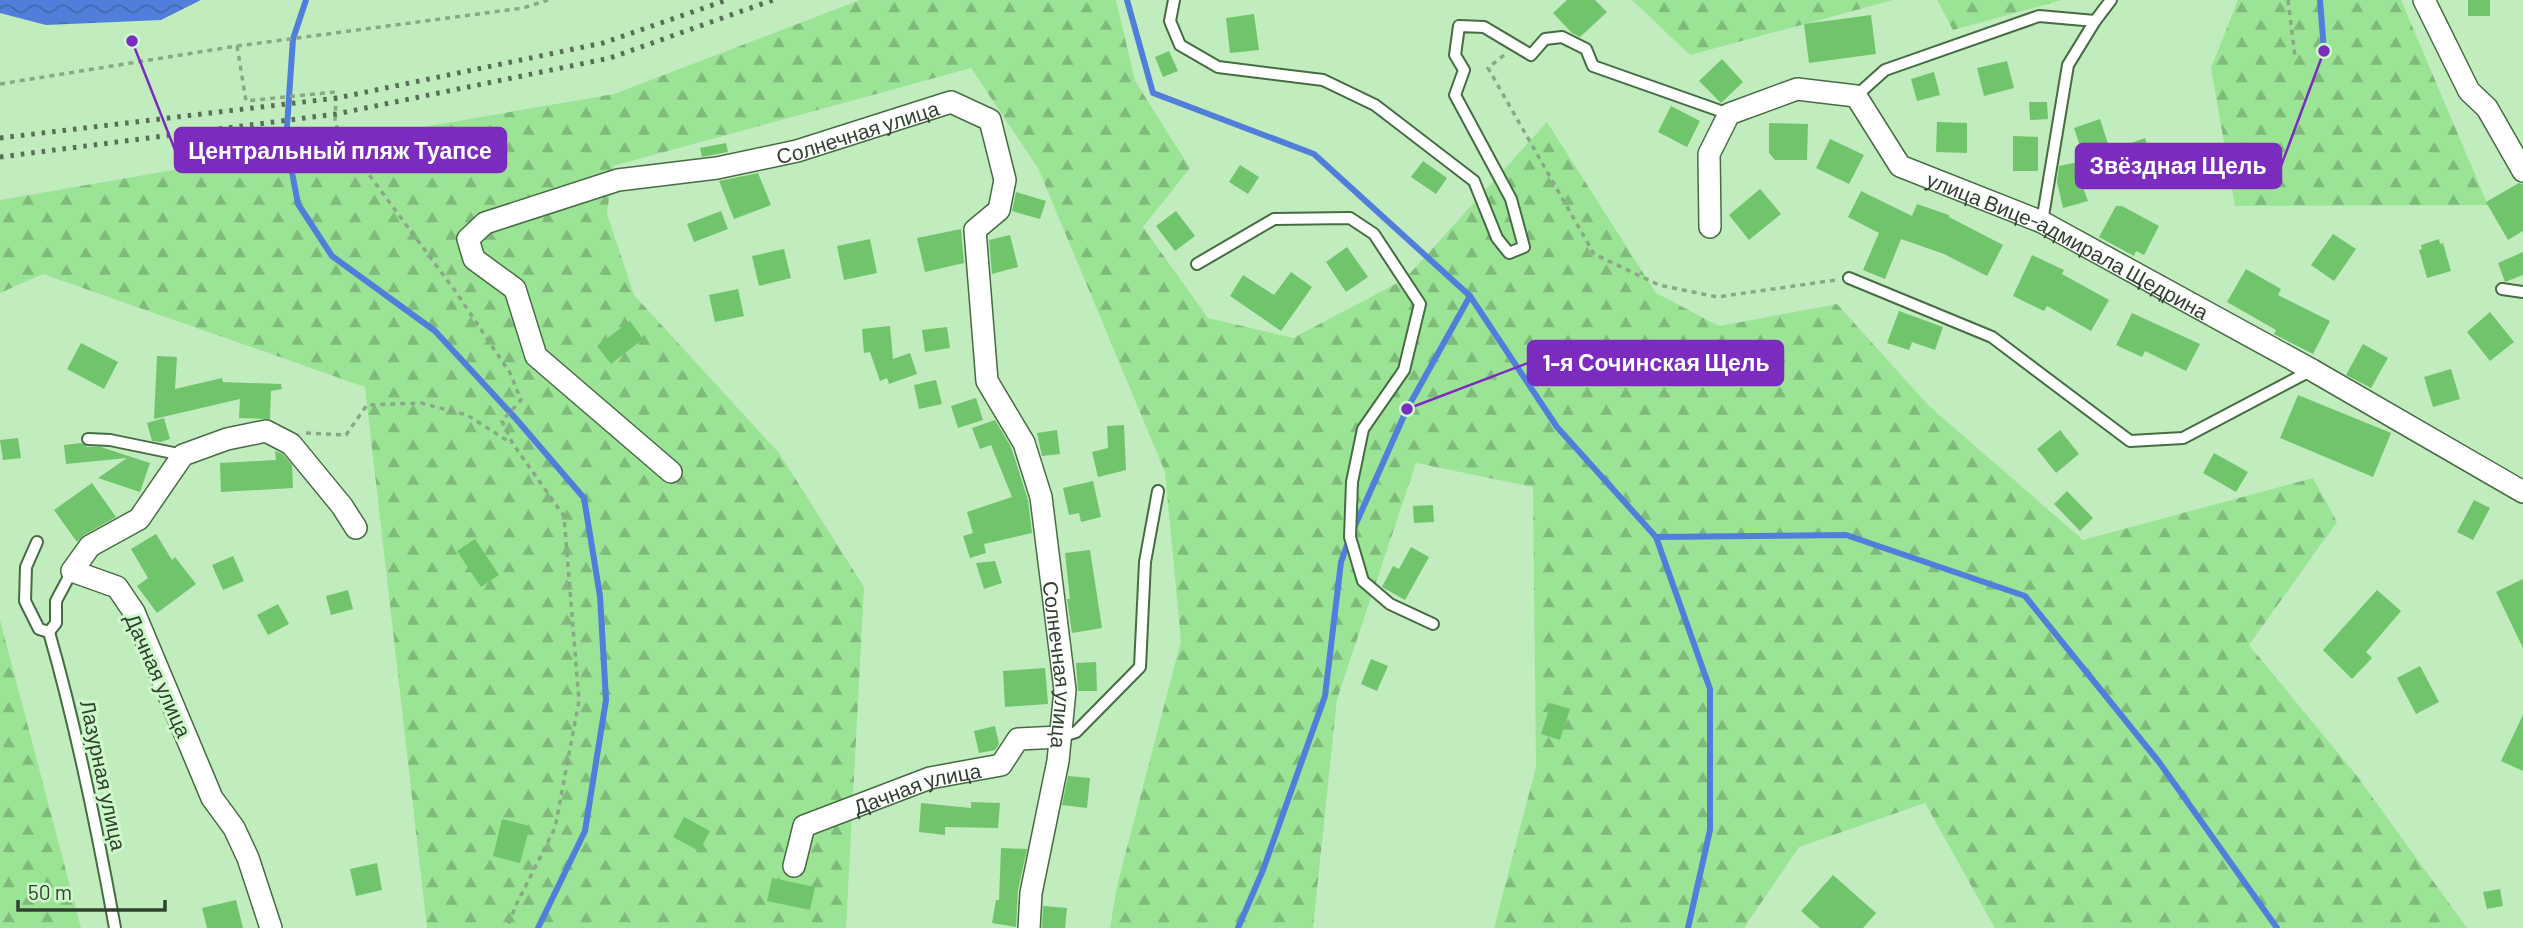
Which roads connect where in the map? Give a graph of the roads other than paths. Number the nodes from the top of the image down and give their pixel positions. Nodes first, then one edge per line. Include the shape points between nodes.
1 (1174, 0) edge
2 (2111, 0) edge
3 (2424, 0) edge
4 (2095, 21) junction
5 (1856, 96) junction
6 (1729, 114) junction
7 (2523, 171) edge
8 (2042, 222) junction
9 (1710, 227) dead end
10 (1197, 264) dead end
11 (1849, 278) road end
12 (2502, 289) dead end
13 (2523, 292) edge
14 (2312, 370) junction
15 (88, 439) dead end
16 (183, 455) junction
17 (671, 472) dead end
18 (1158, 491) dead end
19 (2523, 492) edge
20 (356, 528) dead end
21 (37, 541) dead end
22 (72, 571) junction
23 (1433, 624) dead end
24 (49, 632) junction
25 (1060, 737) junction
26 (794, 866) dead end
27 (115, 928) edge
28 (271, 928) edge
29 (1029, 928) edge

1 - 6 lane via 1170,21 1180,45 1217,67 1322,80 1376,105 1474,181 1497,238 1509,253 1524,247 1511,199 1455,95 1464,70 1455,55 1459,26 1484,27 1531,55 1545,39 1562,37 1586,49 1593,66
2 - 4 lane
3 - 7 street via 2469,91 2487,108
4 - 5 lane via 2039,16 1885,70
4 - 8 lane via 2068,65
5 - 6 street via 1797,89
5 - 8 street, улица Вице-адмирала Щедрина via 1900,166
6 - 9 street via 1709,154
8 - 14 street, улица Вице-адмирала Щедрина
10 - 23 lane via 1274,219 1350,218 1374,234 1414,294 1420,304 1404,370 1363,429 1352,482 1350,537 1363,581 1390,604
11 - 14 lane via 1992,337 2130,441 2183,438
12 - 13 lane
14 - 19 street, улица Вице-адмирала Щедрина
15 - 16 lane
16 - 20 street via 266,431 291,444
16 - 22 street via 139,519 90,546
17 - 25 street, Солнечная улица via 537,356 515,289 474,259 468,239 485,223 618,180 717,169 797,151 951,102 989,120 1006,180 999,210 975,230 987,381 1024,443 1041,497 1065,690
18 - 25 lane via 1145,562 1140,667 1076,732
21 - 24 lane, Лазурная улица via 26,567 25,601 39,629
22 - 24 lane, Лазурная улица via 56,601 56,622
22 - 28 street, Дачная улица via 117,587 134,612 212,798 248,858
24 - 27 lane, Лазурная улица via 83,767
25 - 26 street, Дачная улица via 1018,739 1001,765 930,778 804,826
25 - 29 street, Солнечная улица via 1031,893

